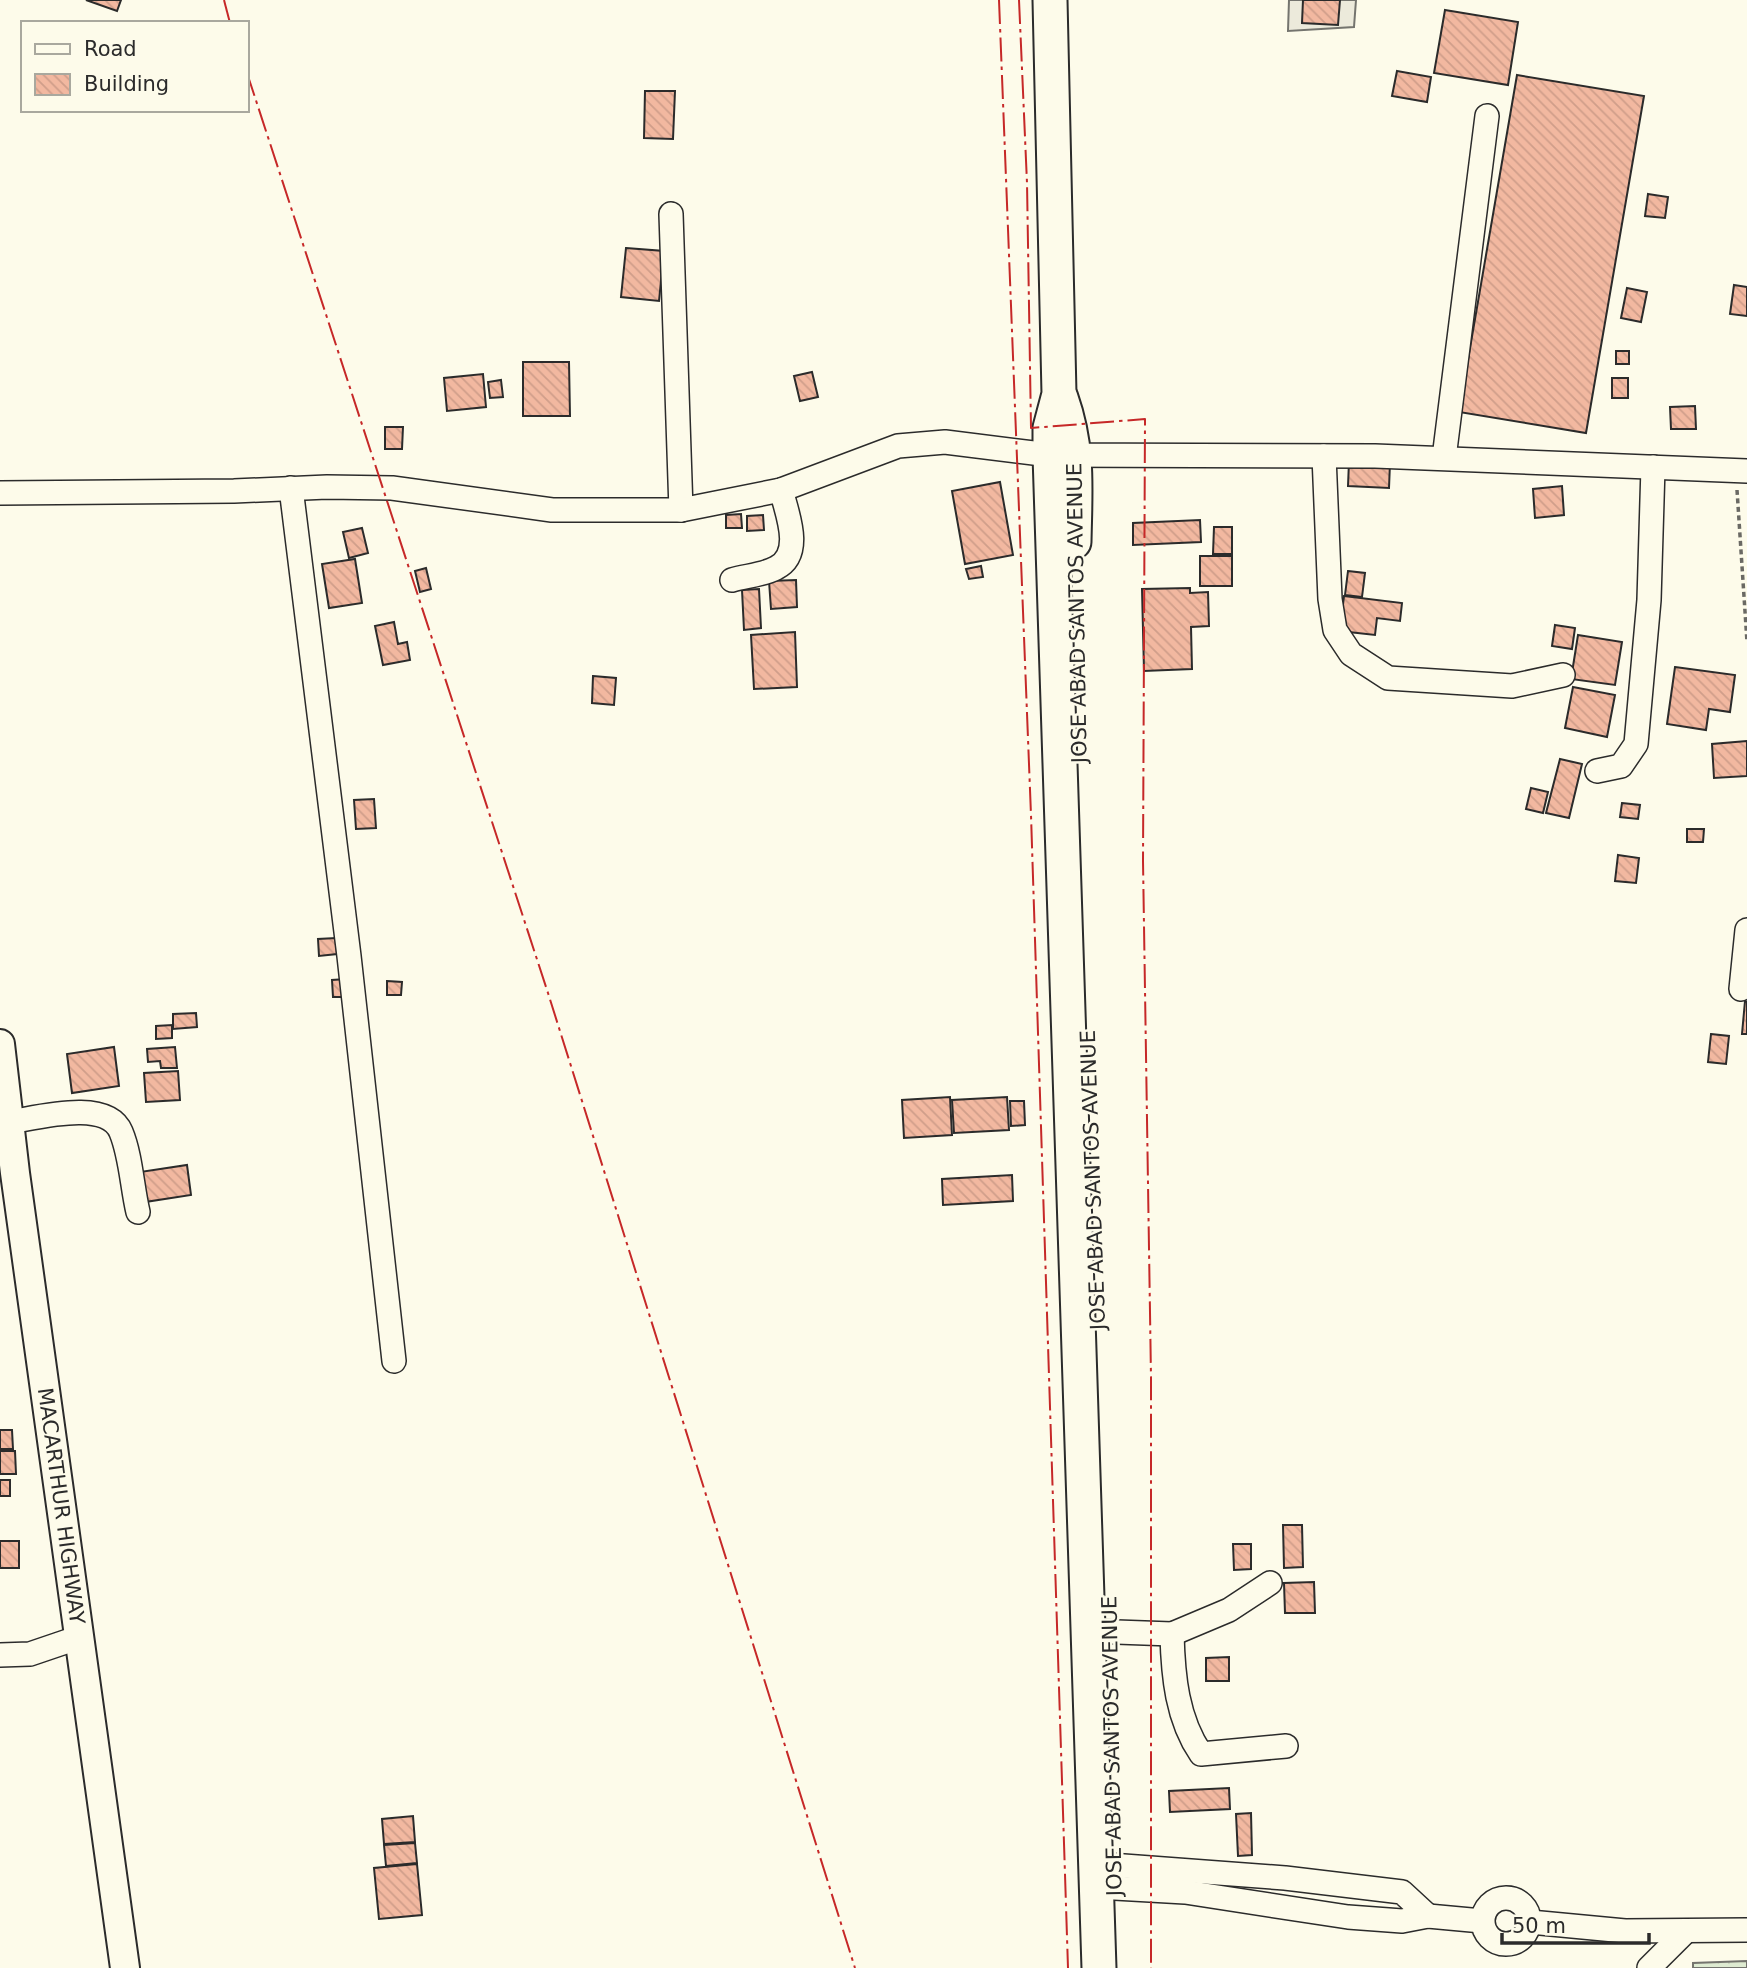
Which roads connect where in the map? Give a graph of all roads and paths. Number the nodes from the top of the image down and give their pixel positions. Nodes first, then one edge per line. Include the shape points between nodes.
1 (1050, 0) edge
2 (1487, 116) dead end
3 (671, 214) dead end
4 (1062, 454) junction
5 (1324, 456) junction
6 (1444, 458) junction
7 (1653, 467) junction
8 (1741, 470) edge
9 (291, 488) junction
10 (781, 490) junction
11 (0, 493) edge
12 (681, 510) junction
13 (732, 580) dead end
14 (1747, 642) edge
15 (1563, 675) dead end
16 (1597, 771) dead end
17 (1747, 930) edge
18 (1741, 989) dead end
19 (0, 1044) edge
20 (3, 1085) edge
21 (9, 1122) junction
22 (138, 1212) dead end
23 (394, 1362) dead end
24 (1270, 1583) dead end
25 (1100, 1631) junction
26 (1172, 1634) junction
27 (80, 1637) junction
28 (0, 1655) edge
29 (1286, 1746) dead end
30 (1208, 1872) junction
31 (1106, 1876) junction
32 (1285, 1878) junction
33 (1174, 1881) junction
34 (1344, 1886) junction
35 (1207, 1896) junction
36 (1285, 1909) junction
37 (1428, 1916) junction
38 (1348, 1917) junction
39 (1482, 1921) junction
40 (1530, 1922) junction
41 (1747, 1930) edge
42 (1686, 1931) junction
43 (125, 1968) edge
44 (1099, 1968) edge
45 (1118, 1968) edge
46 (1649, 1968) edge
47 (1675, 1968) edge

1 - 4 highway, JOSE ABAD SANTOS AVENUE via 1059,394 1072,430
2 - 6 street
3 - 12 street
4 - 5 street
4 - 10 street via 945,442 898,446
4 - 25 highway, JOSE ABAD SANTOS AVENUE via 1080,759
5 - 6 street
5 - 15 street via 1330,599 1335,630 1352,654 1388,678 1512,686
6 - 7 street
7 - 8 street
7 - 16 street via 1649,600 1636,744 1621,766
8 - 14 path
9 - 11 street
9 - 12 street via 392,488 552,510
9 - 23 street
10 - 12 street
10 - 13 street via 793,539 788,556 777,568
17 - 18 street
19 - 20 main road, MACARTHUR HIGHWAY
20 - 21 main road, MACARTHUR HIGHWAY
21 - 22 street via 89,1111 106,1118 120,1130
21 - 27 main road, MACARTHUR HIGHWAY
24 - 26 street via 1228,1610
25 - 26 street
25 - 31 highway, JOSE ABAD SANTOS AVENUE
26 - 29 street via 1173,1671 1186,1732 1201,1754
27 - 28 street via 30,1654
27 - 43 main road, MACARTHUR HIGHWAY
30 - 32 street
30 - 33 street
30 - 35 street
31 - 33 street
31 - 44 highway, JOSE ABAD SANTOS AVENUE
31 - 45 highway, JOSE ABAD SANTOS AVENUE
32 - 34 street
32 - 36 street
33 - 35 street
34 - 37 street via 1402,1892
34 - 38 street
35 - 36 street
36 - 38 street
37 - 38 street via 1402,1921
37 - 39 street
39 - 40 street via 1487,1935 1507,1945 1518,1942
39 - 40 street via 1490,1904 1511,1898 1521,1902
40 - 42 street via 1625,1931
41 - 42 street
42 - 46 street
42 - 47 street

